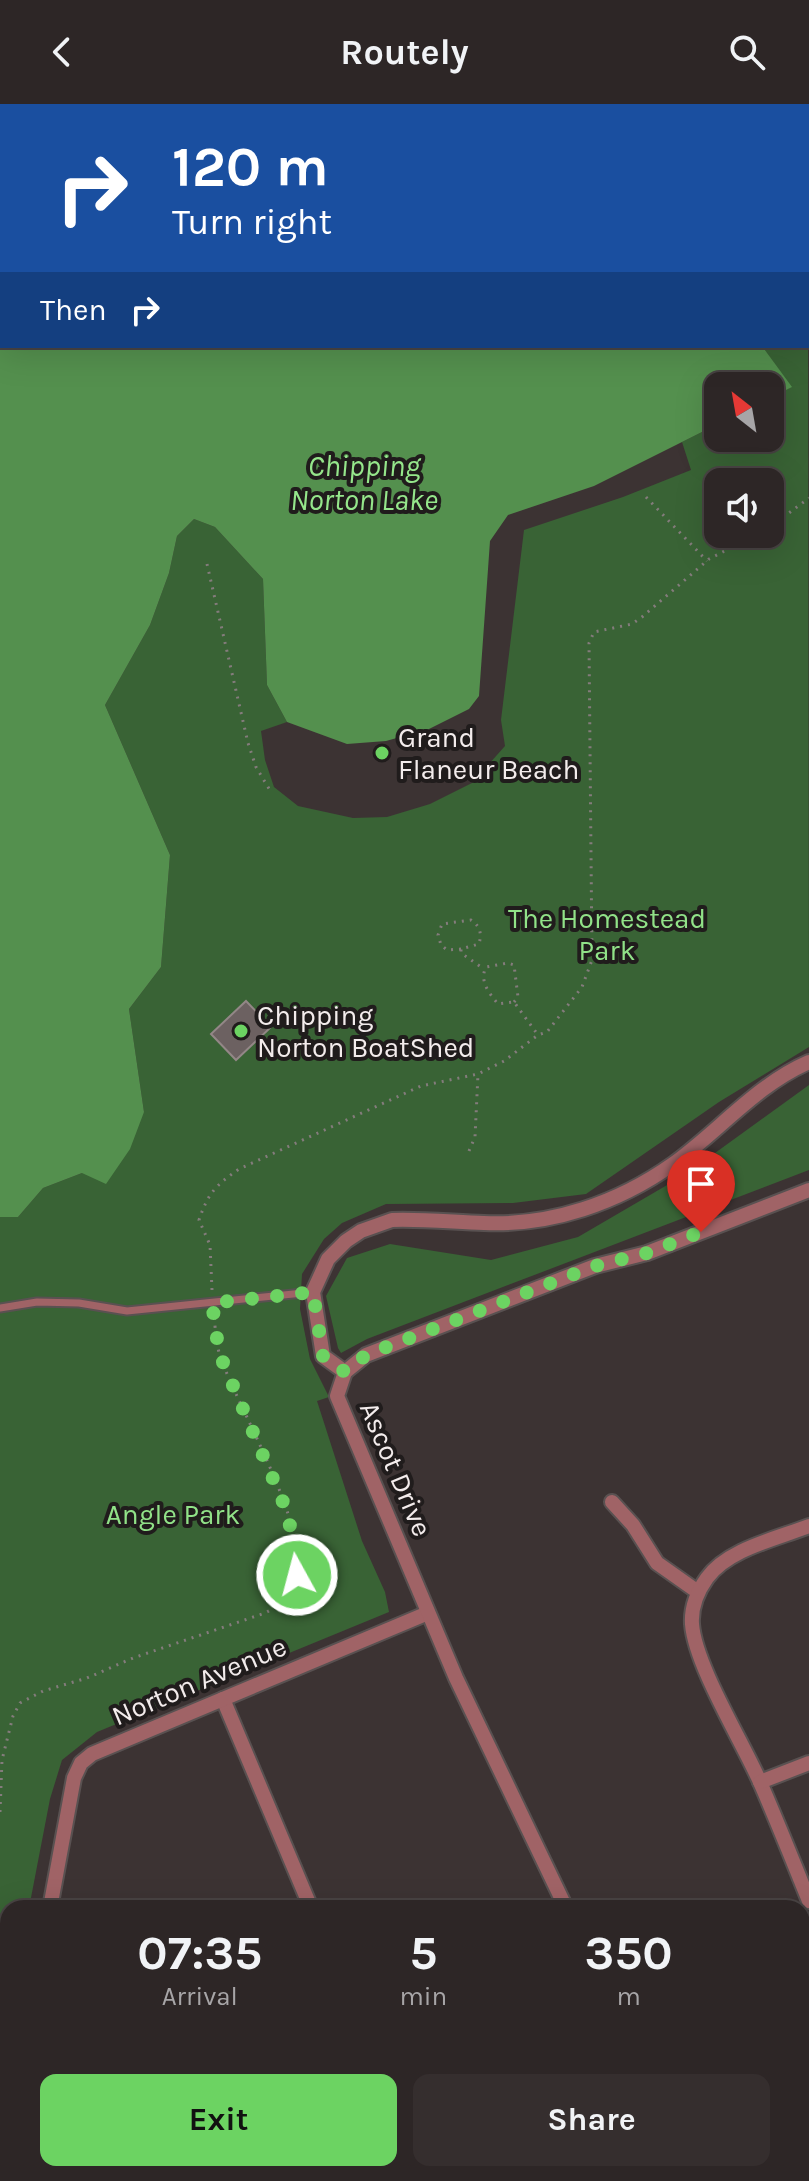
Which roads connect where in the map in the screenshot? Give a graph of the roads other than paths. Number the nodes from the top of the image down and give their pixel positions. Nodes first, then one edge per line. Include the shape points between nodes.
1 (809, 1062) edge
2 (809, 1190) edge
3 (313, 1292) junction
4 (0, 1308) edge
5 (345, 1372) junction
6 (612, 1502) dead end
7 (809, 1526) edge
8 (698, 1592) junction
9 (428, 1613) junction
10 (223, 1699) junction
11 (809, 1763) edge
12 (760, 1782) junction
13 (51, 1900) edge
14 (308, 1900) edge
15 (562, 1900) edge
16 (809, 1900) edge

1 - 3 street via 762,1089 673,1164 611,1199 515,1223 426,1219 376,1224 328,1259
2 - 5 street, Ascot Drive via 366,1355
3 - 4 lane via 127,1311 37,1302
3 - 5 street via 323,1356
5 - 9 street, Ascot Drive via 337,1396
6 - 8 street via 657,1563
7 - 8 street via 735,1555 719,1565
8 - 12 street via 692,1626 696,1645
9 - 10 street, Norton Avenue
9 - 15 street, Ascot Drive
10 - 13 street, Norton Avenue via 81,1763
10 - 14 street
11 - 12 street
12 - 16 street

